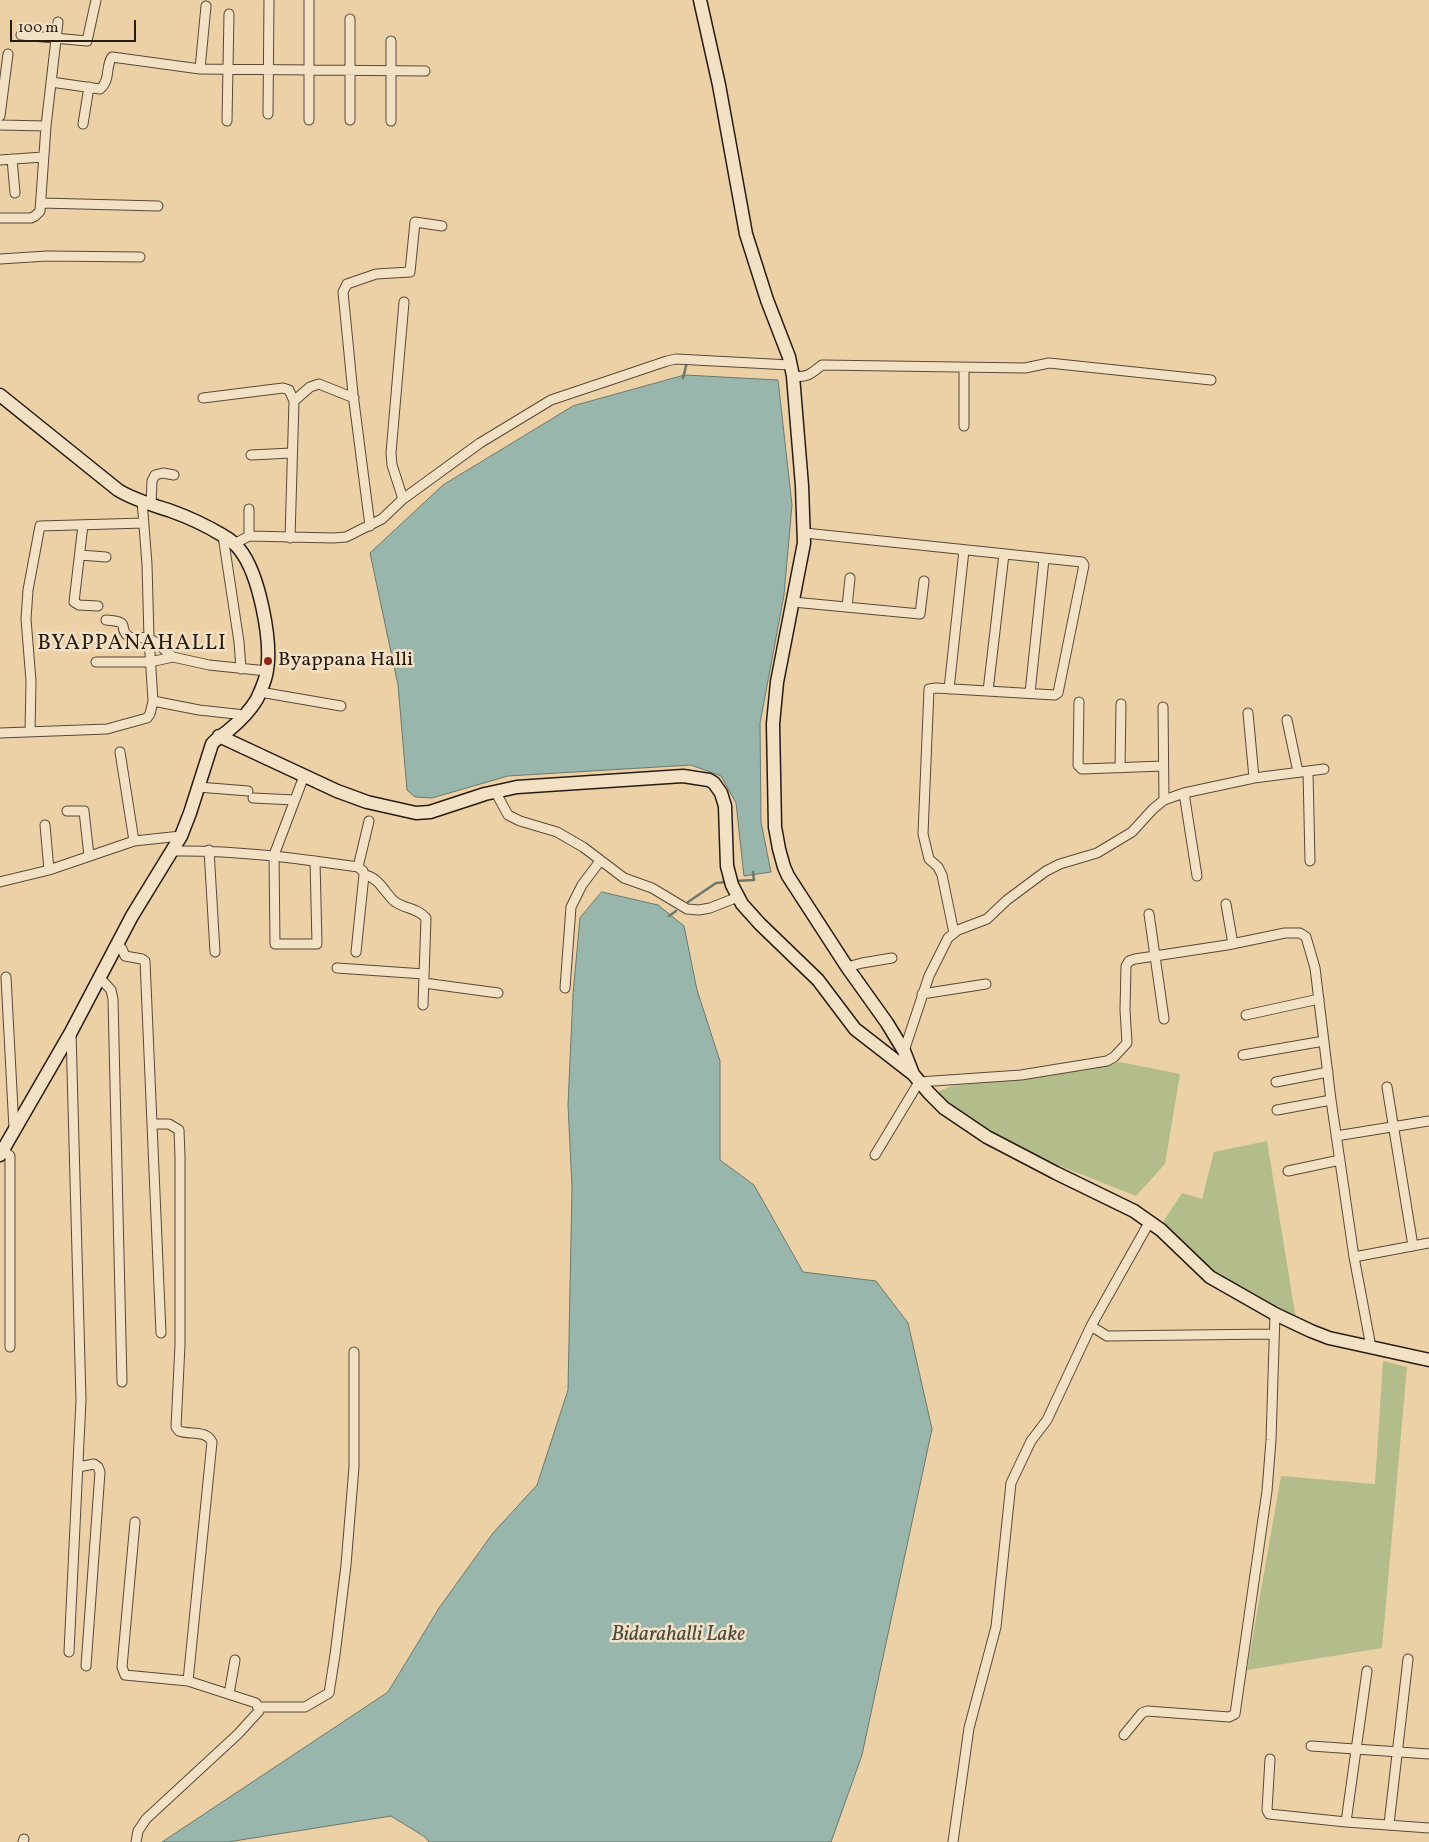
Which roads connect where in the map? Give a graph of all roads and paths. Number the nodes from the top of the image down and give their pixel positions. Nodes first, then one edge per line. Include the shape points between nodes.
1 (96, 0) edge
2 (268, 0) edge
3 (309, 0) edge
4 (704, 1) edge
5 (206, 6) dead end
6 (229, 14) dead end
7 (350, 19) dead end
8 (58, 22) dead end
9 (21, 35) dead end
10 (56, 38) junction
11 (391, 41) dead end
12 (8, 54) dead end
13 (200, 69) junction
14 (227, 69) junction
15 (268, 70) junction
16 (308, 70) junction
17 (350, 70) junction
18 (391, 71) junction
19 (425, 71) dead end
20 (51, 82) junction
21 (89, 87) junction
22 (268, 114) dead end
23 (0, 116) edge
24 (309, 120) dead end
25 (350, 120) dead end
26 (227, 121) dead end
27 (391, 121) dead end
28 (83, 124) dead end
29 (0, 125) edge
30 (46, 126) junction
31 (43, 157) junction
32 (12, 159) junction
33 (0, 160) edge
34 (15, 193) dead end
35 (41, 203) junction
36 (158, 206) dead end
37 (0, 218) edge
38 (442, 226) dead end
39 (140, 257) dead end
40 (0, 259) edge
41 (404, 302) dead end
42 (964, 368) junction
43 (792, 370) junction
44 (1211, 380) dead end
45 (0, 395) edge
46 (203, 398) dead end
47 (354, 398) junction
48 (294, 401) junction
49 (964, 426) dead end
50 (291, 453) junction
51 (251, 455) dead end
52 (174, 475) dead end
53 (403, 499) junction
54 (147, 503) junction
55 (249, 509) dead end
56 (144, 523) junction
57 (83, 525) junction
58 (370, 526) junction
59 (804, 533) junction
60 (223, 536) junction
61 (249, 536) junction
62 (290, 538) junction
63 (234, 544) junction
64 (964, 550) junction
65 (1004, 554) junction
66 (80, 555) junction
67 (106, 557) dead end
68 (1044, 559) junction
69 (850, 578) dead end
70 (924, 581) dead end
71 (793, 602) junction
72 (98, 606) dead end
73 (847, 607) junction
74 (106, 620) dead end
75 (149, 638) junction
76 (173, 657) junction
77 (96, 662) dead end
78 (150, 662) junction
79 (241, 669) junction
80 (267, 671) junction
81 (949, 689) junction
82 (988, 691) junction
83 (260, 692) junction
84 (1030, 693) junction
85 (153, 701) junction
86 (1078, 702) dead end
87 (1121, 704) dead end
88 (342, 706) dead end
89 (1163, 708) dead end
90 (1248, 714) dead end
91 (245, 716) junction
92 (1287, 720) dead end
93 (30, 732) junction
94 (0, 733) edge
95 (219, 736) junction
96 (120, 752) dead end
97 (1163, 766) junction
98 (1120, 768) junction
99 (1324, 769) dead end
100 (1308, 771) junction
101 (1298, 772) junction
102 (304, 776) junction
103 (1254, 778) junction
104 (198, 787) junction
105 (496, 791) junction
106 (1184, 793) junction
107 (295, 800) junction
108 (1164, 800) junction
109 (67, 810) dead end
110 (369, 821) dead end
111 (45, 825) dead end
112 (181, 836) junction
113 (134, 841) junction
114 (173, 850) junction
115 (209, 850) junction
116 (274, 855) junction
117 (89, 856) junction
118 (316, 861) junction
119 (600, 861) junction
120 (1310, 861) dead end
121 (358, 867) junction
122 (50, 870) junction
123 (364, 875) junction
124 (1197, 876) dead end
125 (0, 882) edge
126 (738, 897) junction
127 (1226, 904) dead end
128 (1149, 914) dead end
129 (954, 933) junction
130 (116, 944) junction
131 (1233, 944) junction
132 (215, 952) dead end
133 (356, 952) dead end
134 (1155, 956) junction
135 (892, 958) dead end
136 (847, 967) junction
137 (337, 968) dead end
138 (6, 977) dead end
139 (100, 977) junction
140 (424, 979) junction
141 (986, 984) dead end
142 (565, 988) dead end
143 (498, 993) dead end
144 (922, 994) junction
145 (1319, 999) junction
146 (423, 1005) dead end
147 (1246, 1015) dead end
148 (1164, 1019) dead end
149 (71, 1032) junction
150 (1324, 1041) junction
151 (904, 1051) junction
152 (1243, 1055) dead end
153 (1328, 1072) junction
154 (916, 1078) junction
155 (1276, 1082) dead end
156 (1387, 1087) dead end
157 (1331, 1100) junction
158 (1277, 1110) dead end
159 (1429, 1120) edge
160 (153, 1124) junction
161 (1393, 1126) junction
162 (14, 1130) junction
163 (1336, 1136) junction
164 (2, 1152) edge
165 (876, 1155) dead end
166 (1340, 1160) junction
167 (1288, 1171) dead end
168 (1150, 1221) junction
169 (1429, 1243) edge
170 (1413, 1246) junction
171 (1354, 1257) junction
172 (1275, 1314) junction
173 (1091, 1326) junction
174 (161, 1333) dead end
175 (1274, 1334) junction
176 (10, 1347) dead end
177 (1371, 1347) junction
178 (354, 1352) dead end
179 (1429, 1360) edge
180 (122, 1382) dead end
181 (78, 1467) junction
182 (135, 1522) dead end
183 (69, 1652) dead end
184 (1408, 1659) dead end
185 (235, 1660) dead end
186 (86, 1666) dead end
187 (1367, 1671) dead end
188 (188, 1681) junction
189 (229, 1694) junction
190 (259, 1707) junction
191 (1124, 1735) dead end
192 (1311, 1746) dead end
193 (1357, 1749) junction
194 (1398, 1752) junction
195 (1429, 1754) edge
196 (1270, 1759) dead end
197 (1346, 1822) junction
198 (1389, 1824) junction
199 (1429, 1828) edge
200 (136, 1842) edge
201 (954, 1842) edge

1 - 10 street via 87,42
2 - 15 street
3 - 16 street
4 - 43 street via 746,234
5 - 13 street
6 - 14 street
7 - 17 street
8 - 10 street
9 - 10 street
10 - 20 street
11 - 18 street
12 - 23 street
13 - 14 street
13 - 21 street via 112,57 105,85 100,89
14 - 15 street
14 - 26 street
15 - 16 street
15 - 22 street
16 - 17 street
16 - 24 street
17 - 18 street
17 - 25 street
18 - 19 street
18 - 27 street
20 - 21 street
20 - 30 street
21 - 28 street
29 - 30 street
30 - 31 street
31 - 32 street
31 - 35 street
32 - 33 street
32 - 34 street
35 - 36 street
35 - 37 street via 40,211 31,218
38 - 47 street via 415,222 410,272 376,274 347,284 343,292
39 - 40 street
41 - 53 street via 391,453
42 - 43 street via 822,365 802,378
42 - 44 street via 1026,368 1049,363
42 - 49 street
43 - 53 street via 667,361 551,400 480,443
43 - 59 street
45 - 54 street via 102,479 122,493
46 - 48 street via 283,388 289,390
47 - 48 street via 319,384 310,387
47 - 58 street
48 - 50 street
50 - 51 street
50 - 62 street
52 - 54 street via 156,475
53 - 58 street via 388,516
54 - 56 street
54 - 60 street
55 - 61 street
56 - 57 street
56 - 75 street
57 - 66 street
57 - 93 street via 40,526 26,619 31,681
58 - 62 street via 333,538
59 - 64 street
59 - 71 street
60 - 63 street
60 - 79 street
61 - 62 street
61 - 63 street
63 - 80 street via 248,563 259,594 268,639
64 - 65 street
64 - 81 street
65 - 68 street
65 - 82 street
66 - 67 street
66 - 72 street via 74,602
68 - 84 street
68 - 84 street via 1082,562 1084,565 1060,690 1055,695
69 - 73 street
70 - 73 street via 920,614
71 - 73 street
71 - 136 street via 777,682 773,724 776,838 788,876
74 - 75 street via 120,621 130,637
75 - 76 street
75 - 78 street
76 - 78 street
76 - 79 street
77 - 78 street
78 - 85 street
79 - 80 street
80 - 83 street
81 - 82 street
81 - 129 street via 931,688 928,692 923,824 929,859 942,876
82 - 84 street
83 - 88 street
83 - 91 street
85 - 91 street
85 - 93 street via 147,718 113,728
86 - 98 street via 1078,765 1082,769
87 - 98 street
89 - 97 street
90 - 103 street
91 - 95 street
92 - 101 street
93 - 94 street
95 - 102 street
95 - 104 street via 209,749
96 - 113 street
97 - 98 street
97 - 108 street
99 - 100 street
100 - 101 street
100 - 120 street
101 - 103 street
102 - 105 street via 351,797 416,813 430,812
102 - 107 street
103 - 106 street
104 - 107 street
104 - 112 street
105 - 119 street via 508,815 557,832
105 - 126 street via 682,776 704,778 714,783 724,798 727,866
106 - 108 street
106 - 124 street
107 - 116 street
108 - 129 street via 1132,832 1097,853 1052,867 987,919
109 - 117 street via 84,810
110 - 121 street
111 - 122 street
112 - 113 street
112 - 114 street
113 - 117 street
114 - 115 street
114 - 130 street
115 - 116 street
115 - 132 street
116 - 118 street
116 - 118 street via 275,944 317,944
117 - 122 street
118 - 121 street
119 - 126 street via 624,878 652,888 687,909 710,908
119 - 142 street via 571,907
121 - 123 street
122 - 125 street
123 - 133 street
123 - 140 street via 373,878 393,900 426,918
126 - 154 street via 760,924 818,980 855,1029
127 - 131 street
128 - 134 street
129 - 144 street via 943,947
130 - 139 street
130 - 160 street via 125,956 145,962
131 - 134 street
131 - 145 street via 1300,933 1311,948
134 - 148 street
134 - 154 street via 1136,959 1126,966 1127,1044 1111,1060 1021,1076
135 - 136 street
136 - 151 street
137 - 140 street
138 - 162 street
139 - 149 street
139 - 180 street via 111,990 113,999
140 - 143 street
140 - 146 street
141 - 144 street
144 - 151 street
145 - 147 street
145 - 150 street
149 - 162 street
149 - 181 street via 81,1394
150 - 152 street
150 - 153 street
151 - 154 street
153 - 155 street
153 - 157 street
154 - 165 street
154 - 168 street via 944,1108 986,1137 1120,1202
156 - 161 street
157 - 158 street
157 - 163 street
159 - 161 street
160 - 174 street
160 - 188 street via 169,1124 178,1130 180,1345 176,1427 184,1433 206,1435 212,1442
161 - 163 street
161 - 170 street
162 - 164 street
163 - 166 street
164 - 176 street via 10,1156
166 - 167 street
166 - 171 street
168 - 172 street via 1210,1277
168 - 173 street
169 - 170 street
170 - 171 street
171 - 177 street
172 - 175 street
172 - 177 street via 1329,1338
173 - 175 street via 1107,1336
173 - 201 street via 1047,1420 1032,1441 1011,1483 996,1627 969,1728
175 - 191 street via 1267,1491 1235,1714 1229,1717 1147,1712 1142,1713
177 - 179 street
178 - 190 street via 354,1467 346,1564 328,1693 305,1707
181 - 183 street
181 - 186 street via 94,1464 100,1472
182 - 188 street via 122,1668 125,1675
184 - 194 street
185 - 189 street
187 - 193 street
188 - 189 street
189 - 190 street
190 - 200 street via 238,1734 146,1819 138,1831
192 - 193 street
193 - 194 street
193 - 197 street
194 - 195 street
194 - 198 street
196 - 197 street via 1269,1814
197 - 198 street
198 - 199 street

